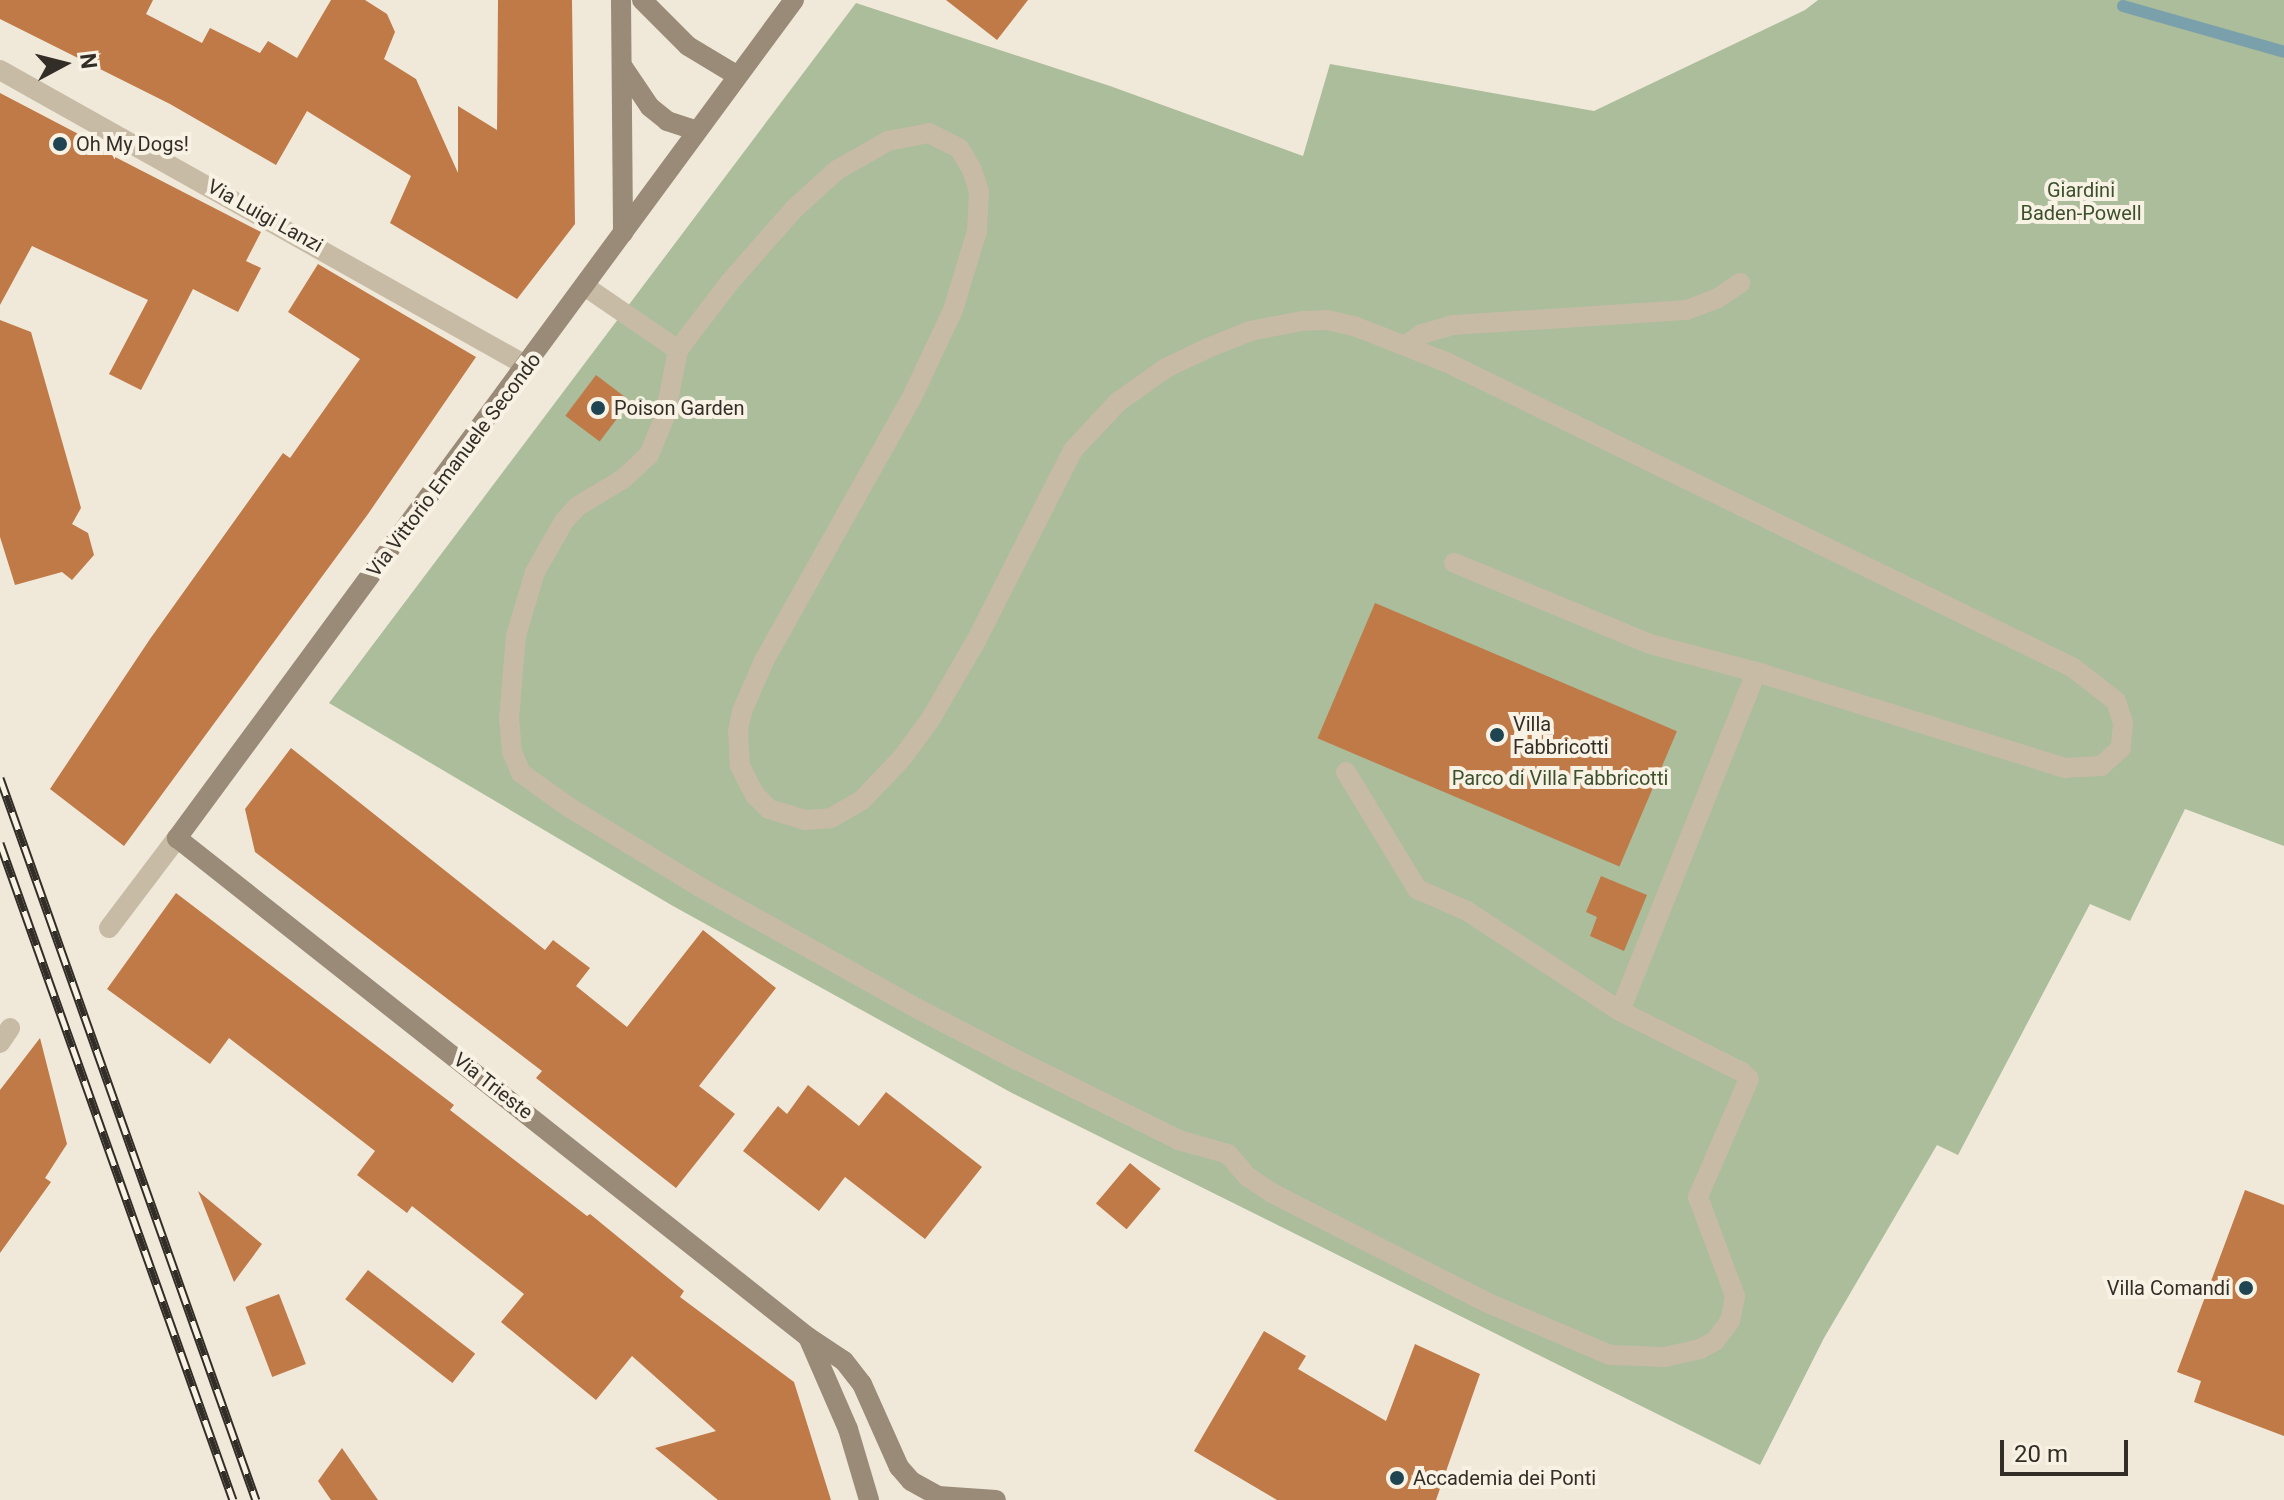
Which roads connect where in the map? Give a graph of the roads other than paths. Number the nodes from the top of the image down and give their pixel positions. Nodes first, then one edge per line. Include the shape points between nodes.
1 (621, 0) edge
2 (642, 0) edge
3 (794, 0) edge
4 (623, 67) junction
5 (0, 70) edge
6 (736, 75) junction
7 (695, 130) junction
8 (623, 233) junction
9 (1740, 283) dead end
10 (586, 287) junction
11 (1406, 345) junction
12 (678, 350) junction
13 (527, 366) junction
14 (1454, 563) dead end
15 (1756, 672) junction
16 (1346, 772) dead end
17 (177, 838) junction
18 (109, 928) dead end
19 (1620, 1011) junction
20 (808, 1337) junction
21 (869, 1500) edge
22 (996, 1500) edge

1 - 4 street
2 - 6 street via 688,46
3 - 6 street, Via Vittorio Emanuele Secondo
4 - 7 street via 650,107 667,121
4 - 8 street
5 - 13 street, Via Luigi Lanzi
6 - 7 street, Via Vittorio Emanuele Secondo
7 - 8 street, Via Vittorio Emanuele Secondo
8 - 10 street, Via Vittorio Emanuele Secondo
9 - 11 street via 1687,310 1453,325
10 - 12 street
10 - 13 street, Via Vittorio Emanuele Secondo
11 - 12 street via 1327,320 1266,327 1166,368 1118,402 1073,450 976,641 917,739 861,801 831,818 805,820 769,809 744,780 738,752 742,711 764,661 912,397 953,310 974,245 980,204 967,159 951,141 921,133 888,141 851,160 773,232
11 - 15 street via 1656,461 2072,667 2116,701 2123,742 2118,754 2101,766 2065,768
12 - 19 street via 665,416 649,455 564,521 522,607 512,668 510,738 515,762 534,784 700,887 918,1009 1179,1140 1228,1154 1272,1193 1486,1302 1610,1355 1665,1357 1715,1341 1733,1313 1733,1284 1698,1197 1749,1079
13 - 17 street, Via Vittorio Emanuele Secondo
14 - 15 street via 1650,644
15 - 19 street
16 - 19 street via 1417,889 1467,911
17 - 18 street, Via Vittorio Emanuele Secondo
17 - 20 street, Via Trieste
20 - 21 street, Via Trieste via 848,1429
20 - 22 street, Via Trieste via 844,1361 862,1384 899,1467 911,1481 938,1496

